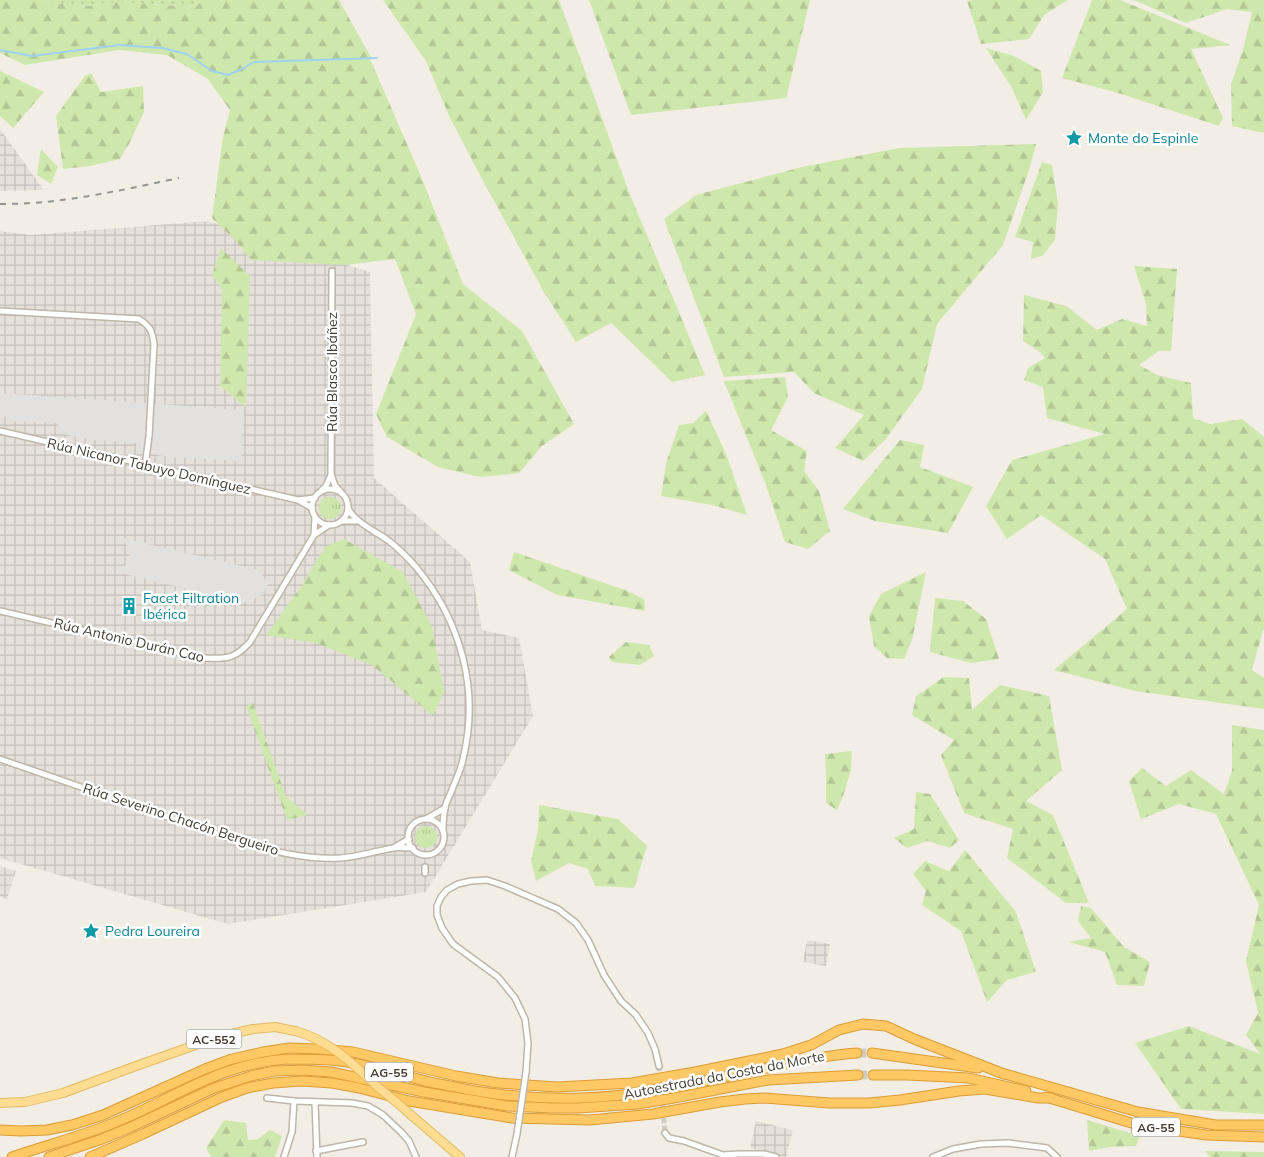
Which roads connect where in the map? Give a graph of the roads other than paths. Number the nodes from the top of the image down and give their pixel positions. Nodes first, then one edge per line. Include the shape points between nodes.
1 (332, 271) dead end
2 (0, 310) edge
3 (0, 431) edge
4 (146, 459) dead end
5 (331, 474) junction
6 (341, 492) junction
7 (320, 493) junction
8 (315, 498) junction
9 (298, 500) junction
10 (312, 508) junction
11 (348, 508) junction
12 (315, 517) junction
13 (341, 521) junction
14 (358, 521) junction
15 (329, 525) junction
16 (314, 535) junction
17 (0, 611) edge
18 (0, 759) edge
19 (445, 808) junction
20 (426, 820) junction
21 (443, 831) junction
22 (409, 839) junction
23 (395, 848) junction
24 (413, 848) junction
25 (857, 1053) tunnel mouth
26 (872, 1053) tunnel mouth
27 (659, 1066) tunnel mouth
28 (1004, 1074) junction
29 (858, 1075) tunnel mouth
30 (873, 1075) tunnel mouth
31 (267, 1098) dead end
32 (1051, 1098) junction
33 (294, 1101) junction
34 (315, 1102) junction
35 (0, 1103) edge
36 (1264, 1126) edge
37 (0, 1130) edge
38 (666, 1133) dead end
39 (1264, 1137) edge
40 (363, 1142) dead end
41 (316, 1154) edge
42 (12, 1157) edge
43 (49, 1157) edge
44 (90, 1157) edge
45 (284, 1157) edge
46 (416, 1157) edge
47 (460, 1157) edge
48 (512, 1157) edge
49 (776, 1157) edge
50 (933, 1157) edge
51 (1057, 1157) edge

1 - 5 street, Rúa Blasco Ibáñez
2 - 4 street via 140,319 148,325 154,344
3 - 9 street, Rúa Nicanor Tabuyo Domínguez
5 - 6 street, Rúa Blasco Ibáñez
5 - 7 street, Rúa Blasco Ibáñez
6 - 7 street via 330,489
6 - 11 street
7 - 8 street
8 - 9 street, Rúa Nicanor Tabuyo Domínguez
8 - 10 street
9 - 10 street, Rúa Nicanor Tabuyo Domínguez
10 - 12 street
11 - 13 street
11 - 14 street
12 - 15 street
12 - 16 street, Rúa Antonio Durán Cao
13 - 14 street
13 - 15 street
14 - 19 street via 390,542 416,568 445,610 462,650 469,696 467,737 458,776
15 - 16 street, Rúa Antonio Durán Cao
16 - 17 street, Rúa Antonio Durán Cao via 250,642 237,655 221,659 202,658
18 - 23 street, Rúa Severino Chacón Bergueiro via 273,851 340,858
19 - 20 street
19 - 21 street
20 - 21 street via 436,823
20 - 22 street via 411,828
21 - 24 street via 442,845 436,852 424,855
22 - 23 street, Rúa Severino Chacón Bergueiro
22 - 24 street
23 - 24 street, Rúa Severino Chacón Bergueiro
25 - 42 highway, Autoestrada da Costa da Morte / AG-55 via 812,1058 628,1095 581,1098 490,1093 341,1061 314,1059 253,1064 200,1081 117,1122
26 - 28 highway, AG-55
27 - 48 street, bridge via 648,1033 604,975 576,922 558,909 487,880 472,880 448,890 437,906 442,928 453,944 498,977 515,998 525,1019 528,1043 526,1072
28 - 36 highway, AG-55 via 1138,1112 1216,1125
28 - 37 highway via 886,1026 863,1024 839,1030 811,1045 783,1054 704,1071 632,1083 557,1087 498,1084 353,1052 289,1048 232,1059 72,1126 47,1130
29 - 43 highway, Autoestrada da Costa da Morte / AG-55 via 768,1080 638,1104 552,1108 488,1103 331,1072 274,1071 214,1088 129,1128
30 - 32 highway, AG-55 via 969,1078
31 - 33 street
32 - 39 highway, AG-55 via 1138,1125 1206,1135
32 - 44 highway via 985,1089 869,1102 829,1103 765,1098 590,1120 512,1118 332,1083 302,1081 273,1083 222,1096
33 - 34 street
33 - 45 street via 292,1132
34 - 41 street
34 - 46 street via 368,1106 401,1132
35 - 47 main road, AC-552, bridge via 25,1102 63,1093 207,1041 275,1027 305,1033 321,1041
38 - 49 street via 669,1138 723,1155 764,1154
40 - 41 street
50 - 51 street via 953,1149 1008,1143 1047,1148

